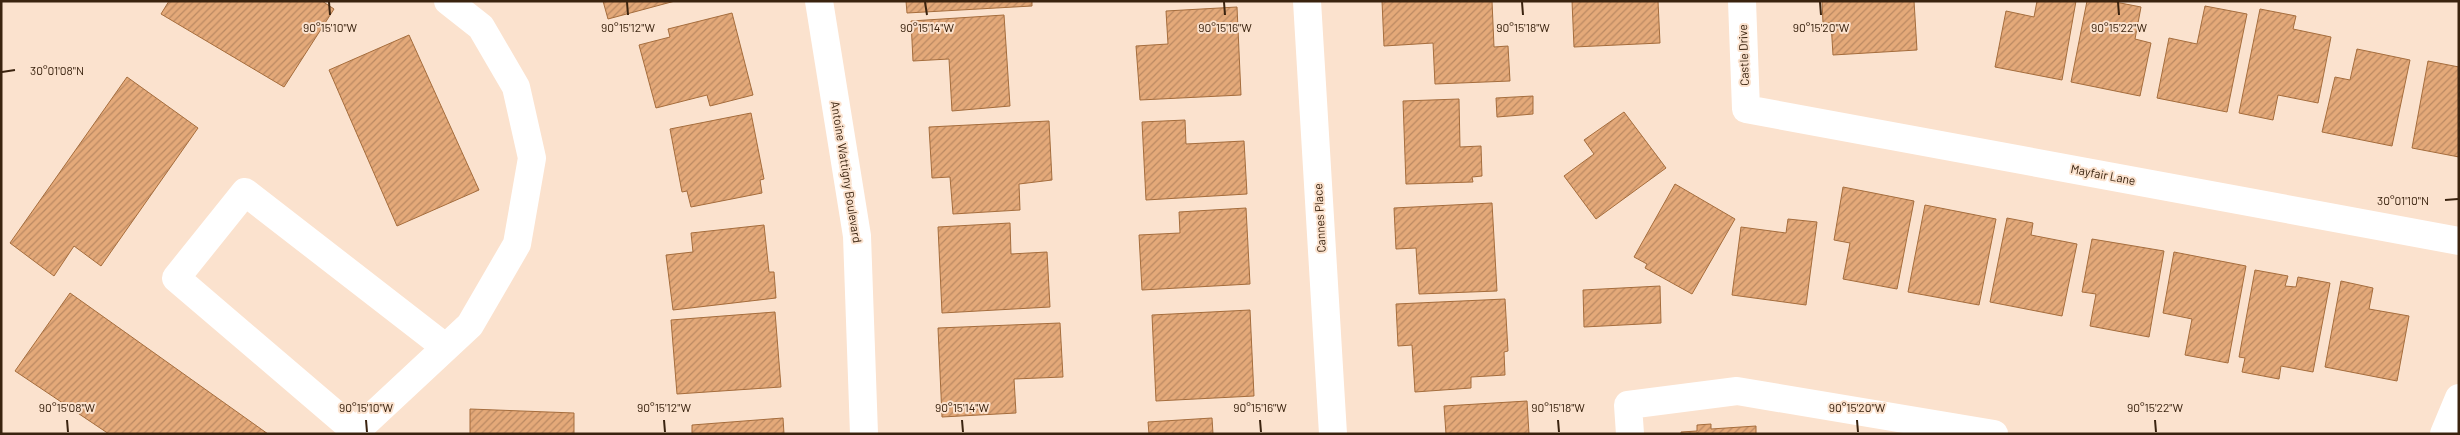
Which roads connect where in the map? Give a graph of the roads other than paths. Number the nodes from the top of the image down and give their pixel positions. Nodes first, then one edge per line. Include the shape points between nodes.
1 (448, 1) edge
2 (819, 1) edge
3 (1307, 1) edge
4 (1742, 1) edge
5 (1746, 109) joint
6 (2459, 241) edge
7 (445, 347) junction
8 (2459, 398) edge
9 (354, 432) edge
10 (864, 434) edge
11 (1333, 434) edge
12 (1630, 434) edge
13 (1994, 434) edge
14 (2444, 434) edge

1 - 7 street via 481,27 516,86 532,158 517,244 470,325
2 - 10 street, Antoine Wattigny Boulevard via 857,236
3 - 11 street, Cannes Place
4 - 5 street, Castle Drive
5 - 6 street, Mayfair Lane
7 - 9 street
7 - 9 street via 245,192 176,278
8 - 14 street
12 - 13 street via 1628,405 1737,391

